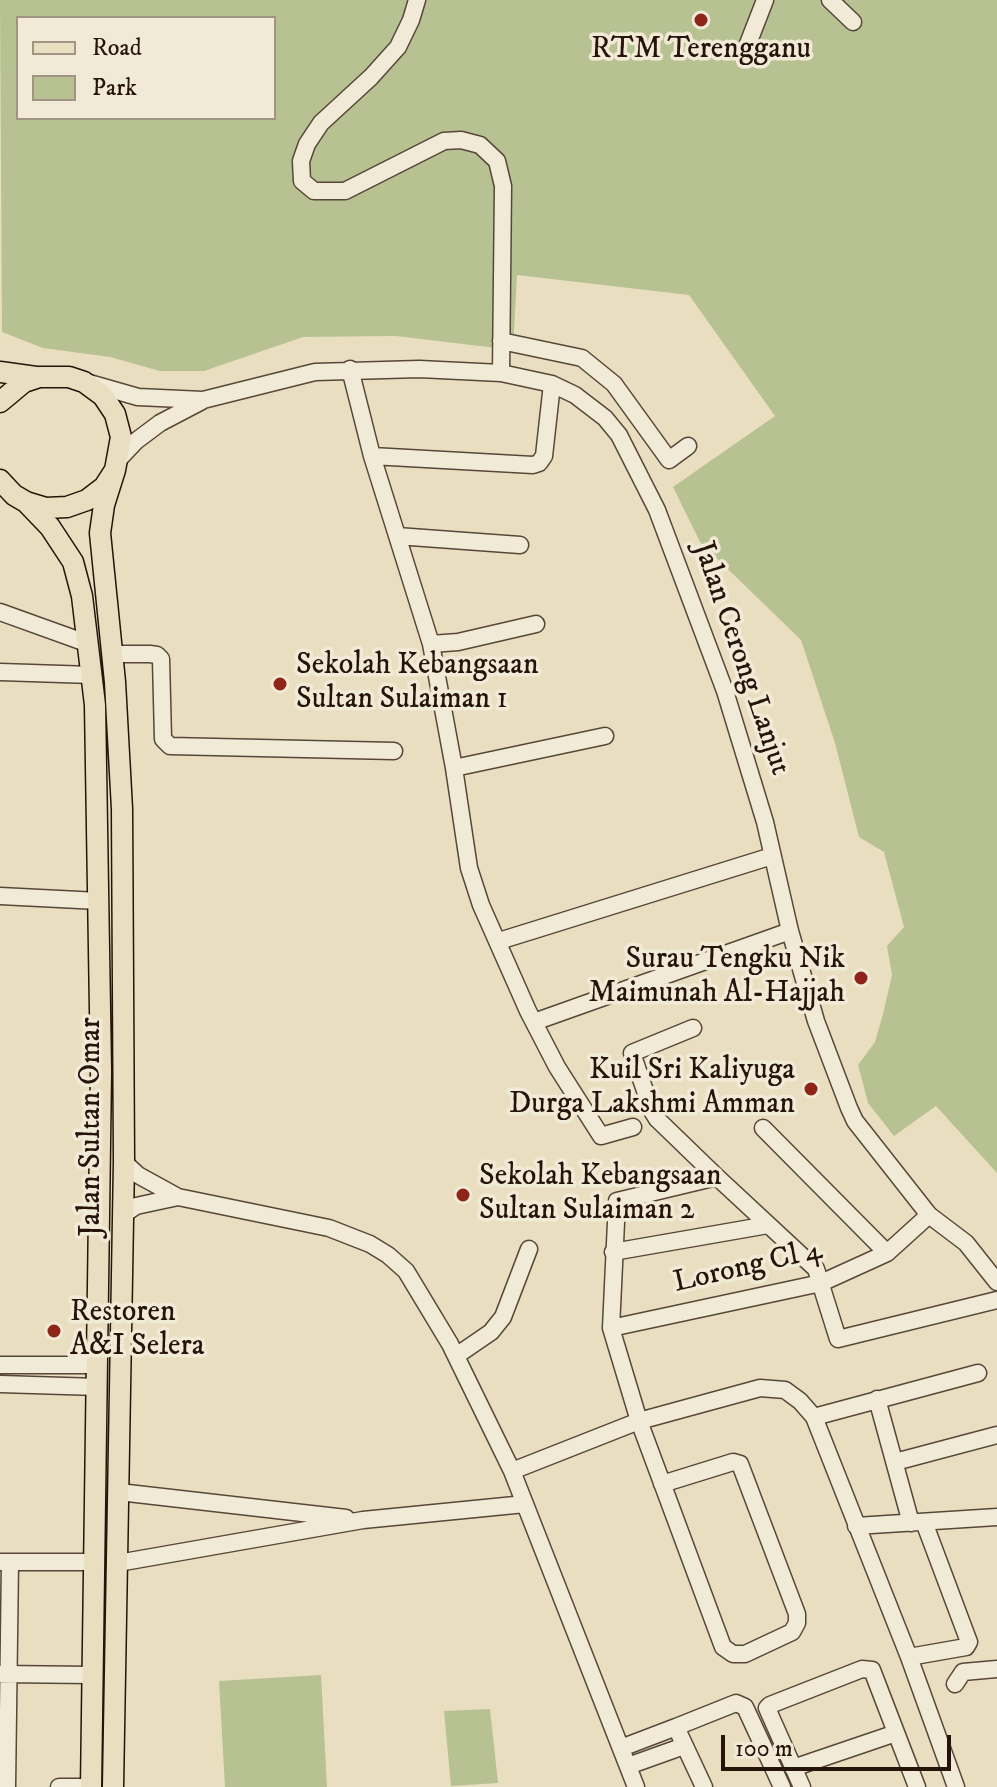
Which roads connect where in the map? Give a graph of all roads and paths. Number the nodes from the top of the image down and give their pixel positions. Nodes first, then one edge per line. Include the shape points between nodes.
1 (417, 0) edge
2 (765, 0) edge
3 (830, 0) edge
4 (853, 22) dead end
5 (746, 49) dead end
6 (501, 341) junction
7 (350, 369) junction
8 (0, 372) edge
9 (501, 373) junction
10 (39, 377) junction
11 (84, 382) junction
12 (552, 384) junction
13 (203, 400) junction
14 (0, 402) edge
15 (688, 446) dead end
16 (372, 456) junction
17 (117, 465) junction
18 (0, 480) edge
19 (26, 502) junction
20 (397, 536) junction
21 (520, 545) dead end
22 (0, 612) edge
23 (536, 624) dead end
24 (89, 644) junction
25 (431, 644) junction
26 (112, 654) junction
27 (0, 672) edge
28 (92, 675) junction
29 (605, 736) dead end
30 (394, 751) dead end
31 (454, 768) junction
32 (772, 856) junction
33 (0, 896) edge
34 (99, 901) junction
35 (790, 931) junction
36 (499, 941) junction
37 (534, 1022) junction
38 (693, 1028) dead end
39 (633, 1127) dead end
40 (763, 1128) dead end
41 (124, 1162) junction
42 (717, 1177) junction
43 (178, 1197) junction
44 (123, 1215) junction
45 (929, 1215) junction
46 (768, 1225) junction
47 (529, 1249) dead end
48 (613, 1252) junction
49 (887, 1253) junction
50 (997, 1282) edge
51 (821, 1283) junction
52 (997, 1300) edge
53 (611, 1328) junction
54 (456, 1356) junction
55 (0, 1365) edge
56 (98, 1365) junction
57 (978, 1373) dead end
58 (0, 1384) edge
59 (98, 1387) junction
60 (877, 1399) junction
61 (814, 1417) junction
62 (639, 1421) junction
63 (997, 1435) edge
64 (895, 1462) junction
65 (512, 1471) junction
66 (662, 1484) junction
67 (119, 1492) junction
68 (525, 1504) junction
69 (997, 1517) edge
70 (363, 1520) junction
71 (917, 1522) junction
72 (856, 1526) junction
73 (5, 1562) edge
74 (96, 1562) junction
75 (118, 1563) junction
76 (909, 1657) junction
77 (997, 1669) edge
78 (4, 1674) edge
79 (92, 1675) junction
80 (955, 1684) dead end
81 (676, 1727) junction
82 (896, 1733) junction
83 (684, 1746) junction
84 (621, 1748) junction
85 (628, 1766) junction
86 (793, 1768) junction
87 (7, 1787) edge
88 (59, 1787) edge
89 (91, 1787) edge
90 (113, 1787) edge
91 (636, 1787) edge
92 (704, 1787) edge
93 (782, 1787) edge
94 (802, 1787) edge
95 (917, 1787) edge
96 (956, 1787) edge

1 - 6 street via 398,47 321,123 307,144 302,181 314,191 345,191 444,141 480,145 497,161 503,186
2 - 5 street
3 - 4 street
6 - 9 street
6 - 15 street via 582,358 614,384 669,460
7 - 9 street, Jalan Cerong Lanjut
7 - 13 street, Jalan Cerong Lanjut via 315,372
7 - 16 street
8 - 10 main road
9 - 12 street, Jalan Cerong Lanjut
10 - 11 main road
10 - 14 main road
11 - 13 street, Jalan Cerong Lanjut via 138,397
11 - 17 main road via 115,414 121,437
12 - 16 street via 539,463
12 - 32 street, Jalan Cerong Lanjut via 605,418 657,510 725,691
13 - 17 street, Jalan Cerong Lanjut via 136,441
16 - 20 street
17 - 19 main road via 104,487 87,500 46,508
17 - 26 main road, Jalan Sultan Omar via 100,533
18 - 19 main road
19 - 24 main road via 73,562
20 - 21 street
20 - 25 street
22 - 24 street
23 - 25 street
24 - 28 main road
25 - 31 street
26 - 30 street via 161,659 163,739 170,746
26 - 41 main road, Jalan Sultan Omar via 122,809
27 - 28 street
28 - 34 main road
29 - 31 street
31 - 36 street via 469,868
32 - 35 street, Jalan Cerong Lanjut
32 - 36 street
33 - 34 street
34 - 56 main road
35 - 37 street
35 - 45 street, Jalan Cerong Lanjut via 849,1108
36 - 37 street
37 - 39 street via 601,1136
38 - 42 street via 636,1050 632,1058 657,1119
40 - 49 street
41 - 43 street
41 - 44 main road, Jalan Sultan Omar
42 - 46 street
42 - 48 street via 621,1197
43 - 44 street via 136,1206
43 - 54 street via 329,1228 370,1244 406,1271
44 - 67 main road, Jalan Sultan Omar
45 - 49 street, Lorong Cl 4
45 - 50 street, Jalan Cerong Lanjut via 966,1243
46 - 48 street
46 - 51 street via 816,1269
47 - 54 street via 503,1317
48 - 53 street
49 - 51 street, Lorong Cl 4
51 - 52 street via 836,1336 842,1340
51 - 53 street, Lorong Cl 4
53 - 62 street
54 - 65 street
55 - 56 street
56 - 59 main road
57 - 60 street
58 - 59 street
59 - 74 main road
60 - 61 street
60 - 64 street
61 - 62 street via 785,1390 760,1388
61 - 72 street
62 - 65 street
62 - 66 street
63 - 64 street
64 - 71 street
65 - 68 street
66 - 66 street via 723,1647 745,1654 792,1632 797,1614 740,1464
67 - 70 street
67 - 75 main road, Jalan Sultan Omar
68 - 70 street
68 - 84 street
69 - 71 street
70 - 75 street
71 - 72 street
71 - 76 street via 969,1642 966,1647
72 - 76 street
73 - 74 street
73 - 78 street
74 - 79 main road
75 - 90 main road, Jalan Sultan Omar
76 - 96 street
77 - 80 street via 963,1672
78 - 79 street
78 - 87 street
79 - 89 main road
81 - 83 street
81 - 84 street
81 - 93 street via 736,1703 745,1707
82 - 86 street
82 - 86 street via 872,1670 862,1669 767,1708
82 - 95 street
83 - 85 street
83 - 92 street
84 - 85 street
85 - 91 street
86 - 94 street
88 - 89 street

